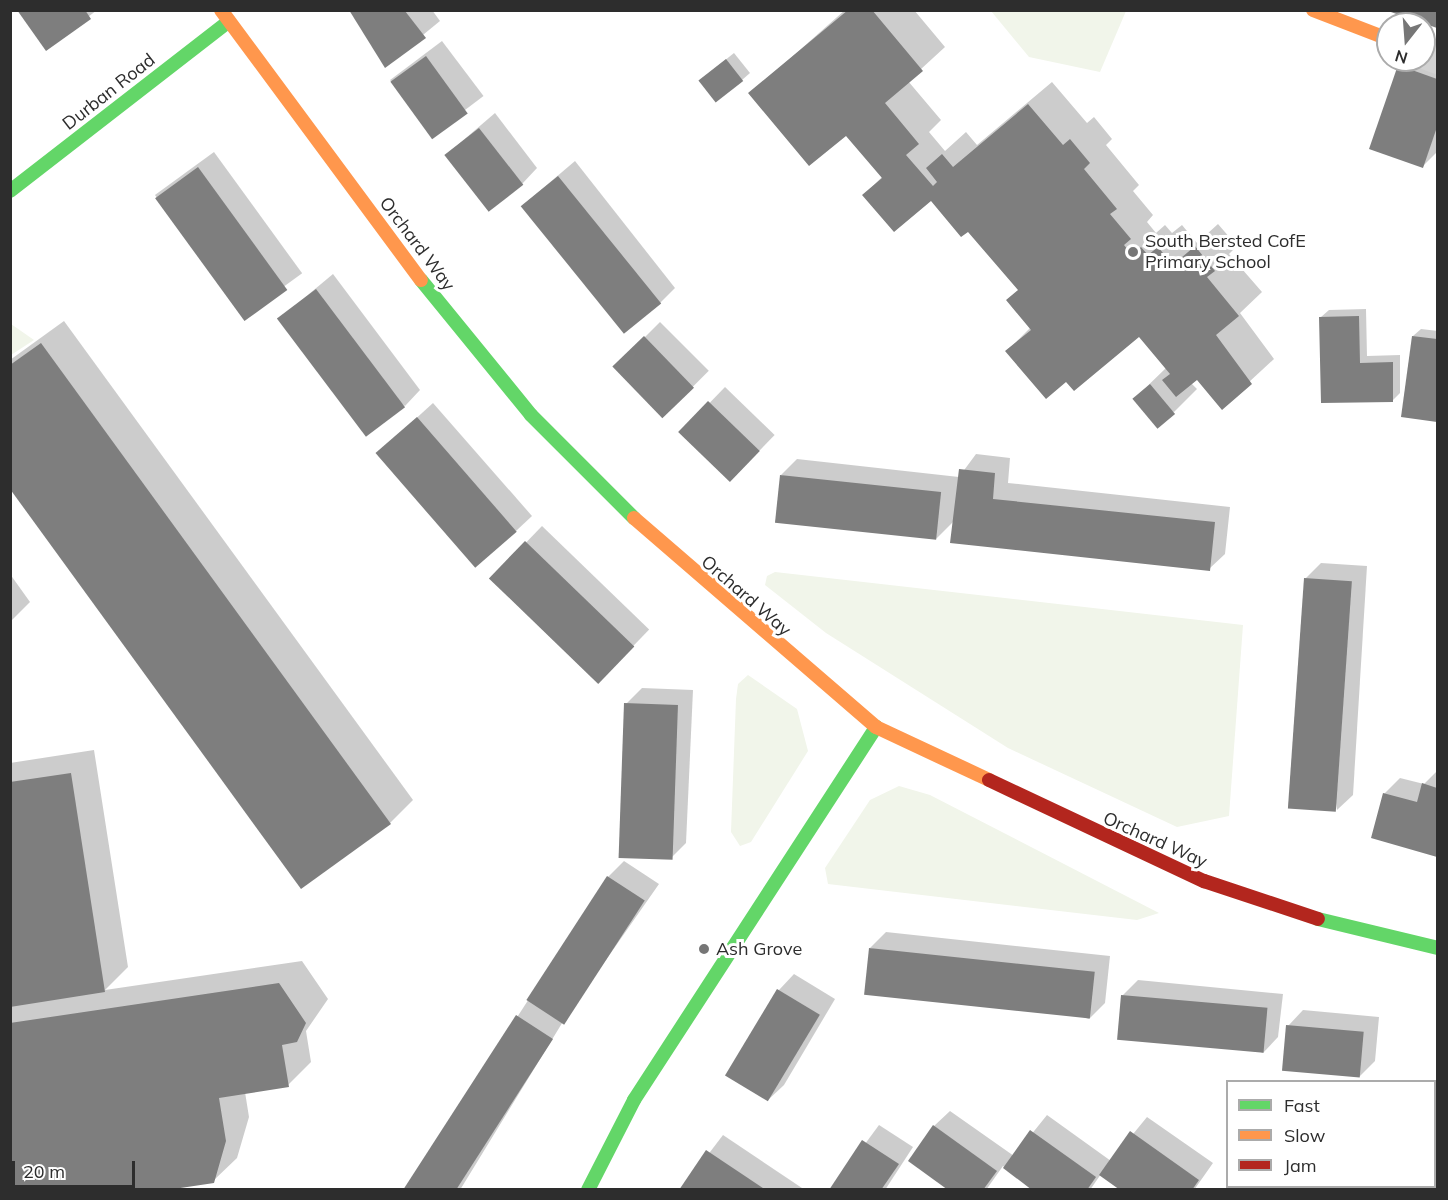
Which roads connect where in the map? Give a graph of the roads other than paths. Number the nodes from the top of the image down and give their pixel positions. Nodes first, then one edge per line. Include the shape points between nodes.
1 (1313, 10) edge
2 (225, 16) edge
3 (1376, 34) edge
4 (10, 191) edge
5 (876, 727) junction
6 (1437, 948) edge
7 (588, 1190) edge

1 - 3 street
2 - 4 street, Durban Road
2 - 5 street, Orchard Way via 457,328 531,415 664,548
5 - 6 street, Orchard Way via 1204,881 1301,915
5 - 7 street via 640,1090

